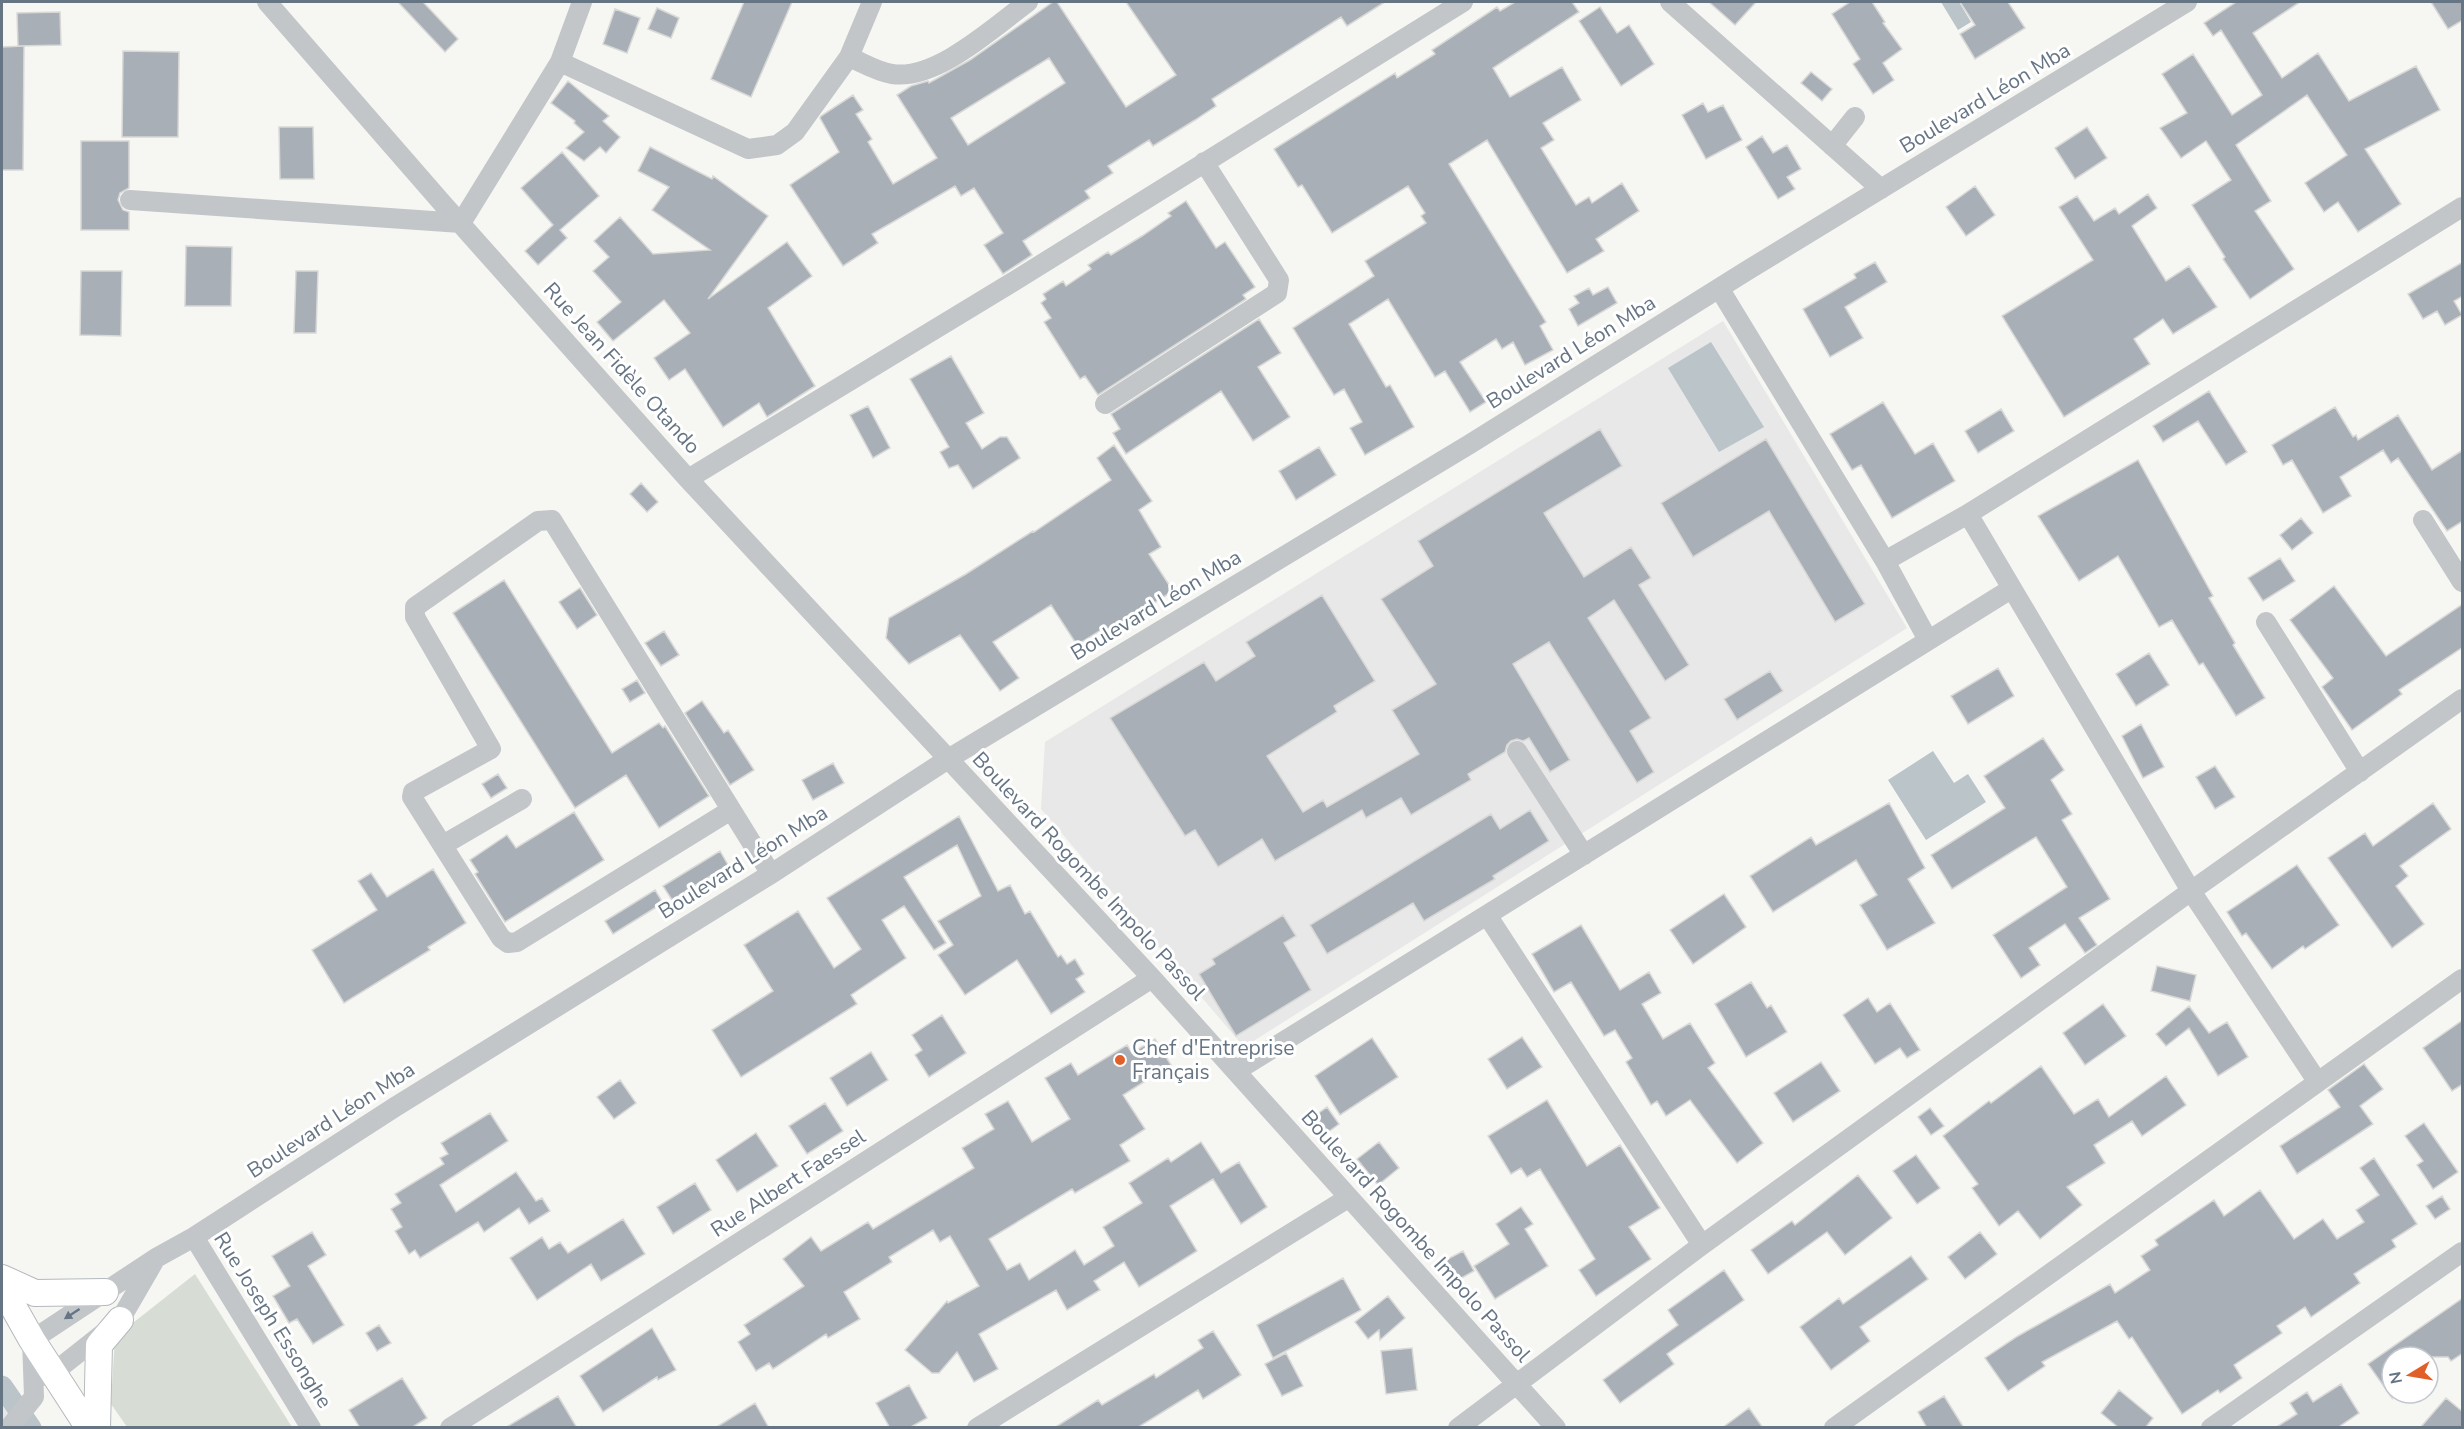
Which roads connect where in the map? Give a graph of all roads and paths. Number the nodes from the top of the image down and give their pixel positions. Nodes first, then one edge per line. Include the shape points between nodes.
1 (267, 2) edge
2 (582, 2) edge
3 (872, 2) edge
4 (1028, 2) edge
5 (1463, 2) edge
6 (1670, 2) edge
7 (2187, 2) edge
8 (849, 57) junction
9 (560, 62) junction
10 (1855, 117) dead end
11 (1832, 146) junction
12 (1204, 162) junction
13 (1881, 189) junction
14 (130, 200) dead end
15 (2463, 207) edge
16 (461, 223) junction
17 (1719, 288) junction
18 (1105, 404) dead end
19 (688, 479) junction
20 (1968, 514) junction
21 (2423, 520) dead end
22 (1885, 561) junction
23 (2463, 582) edge
24 (2011, 589) junction
25 (2266, 622) dead end
26 (1928, 640) junction
27 (2463, 699) edge
28 (1517, 751) dead end
29 (948, 759) junction
30 (2360, 772) junction
31 (522, 799) dead end
32 (731, 810) junction
33 (443, 845) junction
34 (1584, 855) junction
35 (771, 874) junction
36 (2192, 891) junction
37 (1487, 915) junction
38 (1152, 978) junction
39 (2463, 979) edge
40 (1236, 1071) junction
41 (2317, 1082) junction
42 (1348, 1197) junction
43 (194, 1237) junction
44 (1702, 1245) junction
45 (2463, 1252) edge
46 (156, 1258) junction
47 (2, 1278) edge
48 (2, 1287) edge
49 (105, 1292) junction
50 (120, 1320) junction
51 (32, 1340) junction
52 (40, 1383) junction
53 (1518, 1384) junction
54 (9, 1428) edge
55 (88, 1428) edge
56 (97, 1428) edge
57 (311, 1428) edge
58 (450, 1428) edge
59 (977, 1428) edge
60 (1458, 1428) edge
61 (1556, 1428) edge
62 (1834, 1428) edge
63 (2211, 1428) edge

1 - 16 street, Rue Jean Fidèle Otando
2 - 9 street
3 - 8 street
4 - 8 street via 942,64 919,74 892,74
5 - 12 street
6 - 11 street
7 - 13 street, Boulevard Léon Mba
8 - 9 street via 795,132 777,145 748,149
9 - 16 street
10 - 11 street
11 - 13 street
12 - 18 street via 1279,280 1277,293
12 - 19 street
13 - 17 street, Boulevard Léon Mba
14 - 16 street
15 - 20 street
16 - 19 street, Rue Jean Fidèle Otando
17 - 22 street
17 - 29 street, Boulevard Léon Mba via 1470,444
19 - 29 street, Rue Jean Fidèle Otando
20 - 22 street
20 - 24 street
21 - 23 street
22 - 26 street
24 - 26 street
24 - 36 street
25 - 30 street
26 - 34 street
27 - 30 street
28 - 34 street
29 - 35 street, Boulevard Léon Mba
29 - 38 street, Boulevard Rogombe Impolo Passol
30 - 36 street
31 - 33 street
32 - 33 street via 517,942 508,943 501,938
32 - 33 street via 552,520 545,519 415,608 415,617 491,749 413,792 412,797
32 - 35 street
34 - 37 street
35 - 43 street, Boulevard Léon Mba via 395,1107
36 - 41 street
36 - 44 street
37 - 40 street
37 - 44 street
38 - 40 street, Boulevard Rogombe Impolo Passol
38 - 58 street, Rue Albert Faessel
39 - 41 street
40 - 42 street, Boulevard Rogombe Impolo Passol
41 - 62 street
42 - 53 street, Boulevard Rogombe Impolo Passol
42 - 59 street
43 - 46 street, Boulevard Léon Mba
43 - 57 street, Rue Joseph Essonghe
44 - 53 street
45 - 63 street
46 - 49 street, Boulevard Léon Mba
46 - 50 street
47 - 49 main road via 35,1293
48 - 51 main road
49 -> 51 street, Boulevard Léon Mba
50 - 52 street
50 - 56 main road via 99,1345
51 - 52 main road
52 - 54 street
52 - 55 main road
53 - 60 street
53 - 61 street, Boulevard Rogombe Impolo Passol

